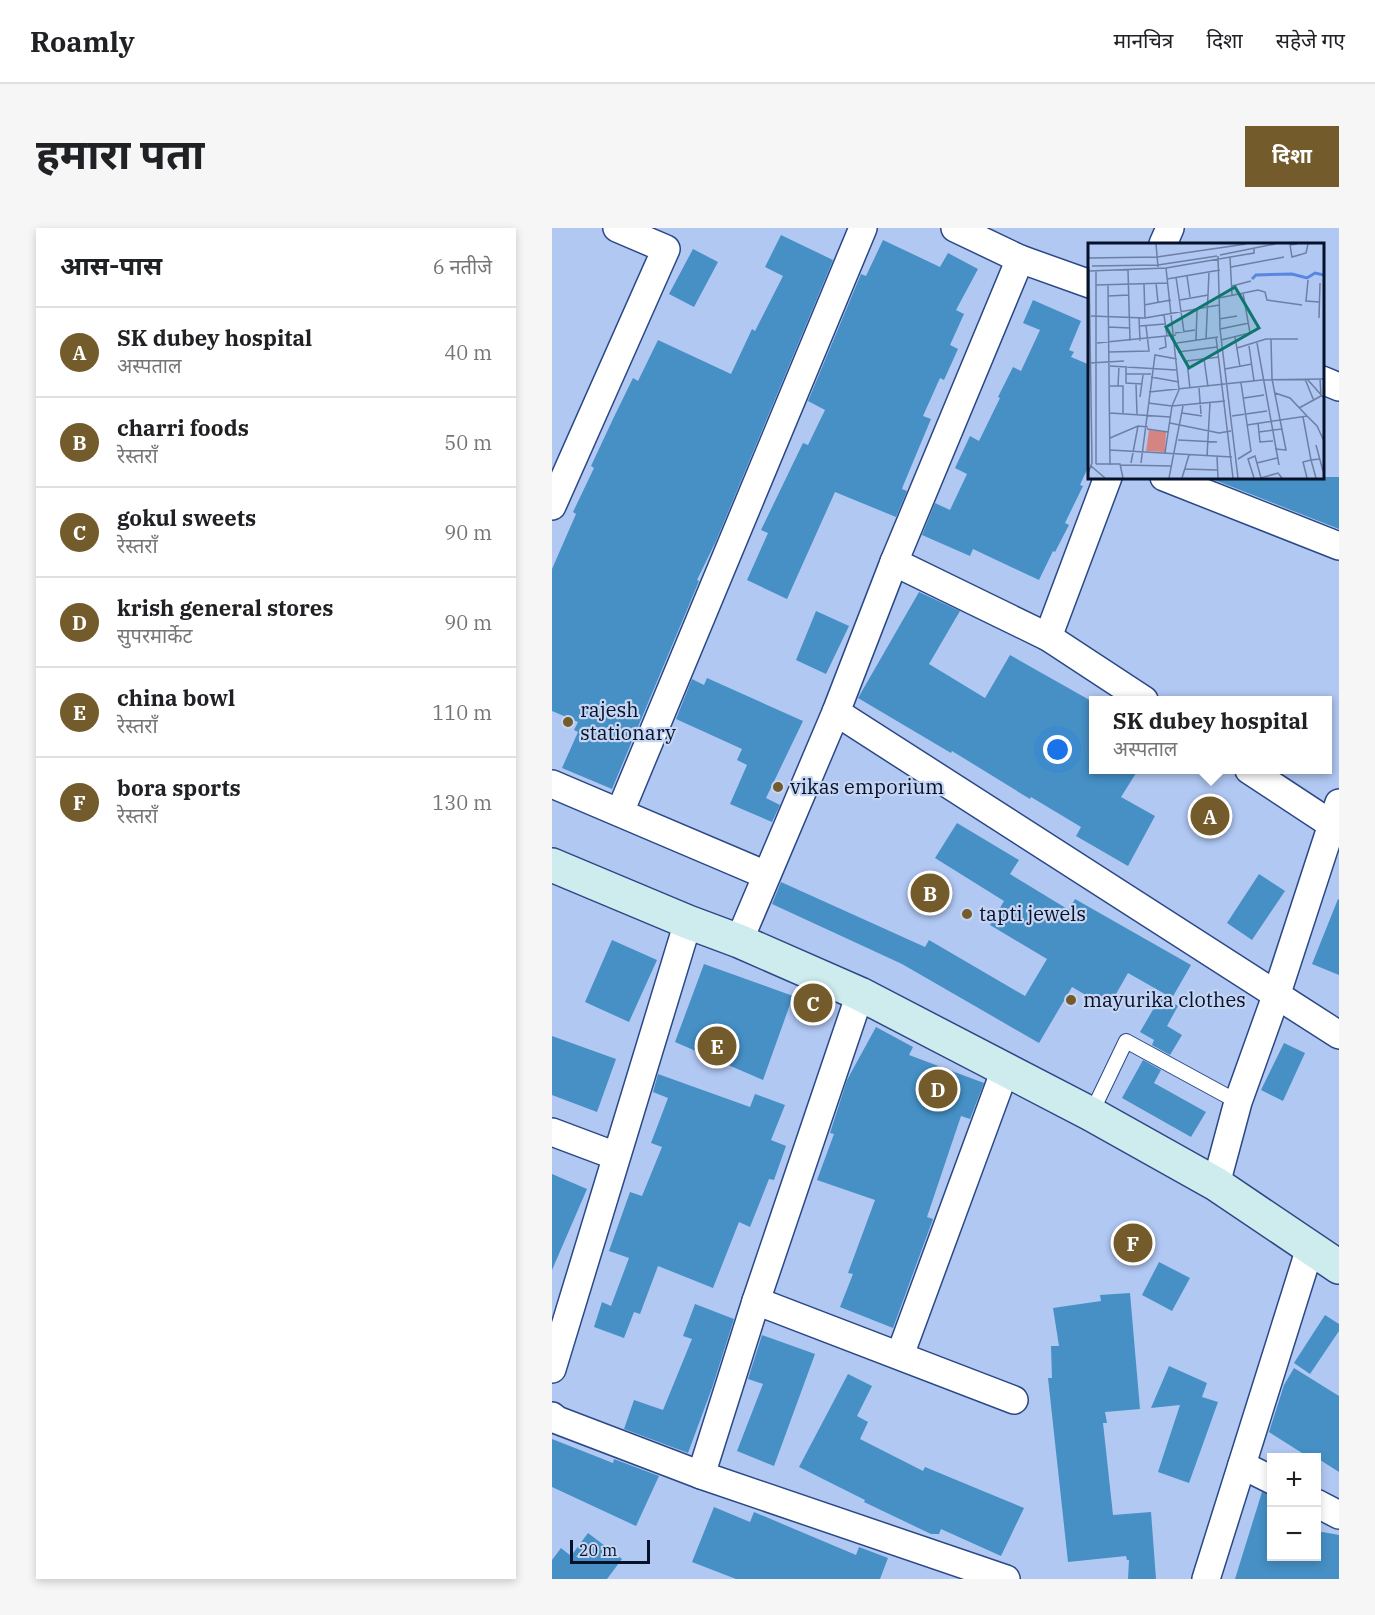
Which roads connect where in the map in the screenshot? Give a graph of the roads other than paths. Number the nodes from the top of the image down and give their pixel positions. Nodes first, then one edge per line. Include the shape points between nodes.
1 (617, 228) edge
2 (863, 228) edge
3 (955, 228) edge
4 (1170, 228) edge
5 (1163, 243) edge
6 (1020, 259) junction
7 (1088, 283) edge
8 (1324, 380) edge
9 (1339, 387) edge
10 (1108, 478) edge
11 (1167, 478) edge
12 (552, 506) edge
13 (1339, 546) edge
14 (894, 562) junction
15 (1048, 637) junction
16 (1138, 696) edge
17 (836, 712) junction
18 (1257, 774) edge
19 (552, 784) edge
20 (620, 812) junction
21 (1335, 813) edge
22 (552, 865) edge
23 (766, 875) junction
24 (688, 922) junction
25 (739, 941) junction
26 (860, 994) junction
27 (1276, 996) junction
28 (1339, 1035) edge
29 (1005, 1070) junction
30 (1238, 1102) junction
31 (1091, 1114) junction
32 (552, 1132) edge
33 (616, 1156) junction
34 (1216, 1184) junction
35 (1310, 1248) junction
36 (1339, 1267) edge
37 (756, 1301) junction
38 (900, 1355) junction
39 (552, 1369) edge
40 (1014, 1401) dead end
41 (552, 1416) edge
42 (1242, 1465) junction
43 (701, 1475) junction
44 (1267, 1478) edge
45 (1321, 1505) edge
46 (1339, 1515) edge
47 (1006, 1579) edge
48 (1206, 1579) edge

1 - 12 street via 666,249
2 - 20 street
3 - 6 street
4 - 5 street
6 - 7 street
6 - 14 street
8 - 9 street
10 - 15 street
11 - 13 street
14 - 15 street
14 - 17 street
15 - 16 street
17 - 23 street
17 - 27 street
18 - 21 street
19 - 20 street
20 - 23 street
21 - 27 street
22 - 24 street
23 - 25 street
24 - 25 street
24 - 33 street
25 - 26 street
26 - 29 street
26 - 37 street
27 - 28 street
27 - 30 street
29 - 31 street
29 - 38 street
30 - 31 lane via 1126,1041
30 - 34 street
31 - 34 street
32 - 33 street
33 - 39 street
34 - 35 street
35 - 36 street
35 - 42 street
37 - 38 street
37 - 43 street
38 - 40 street
41 - 43 street
42 - 44 street
42 - 48 street
43 - 47 street
45 - 46 street

